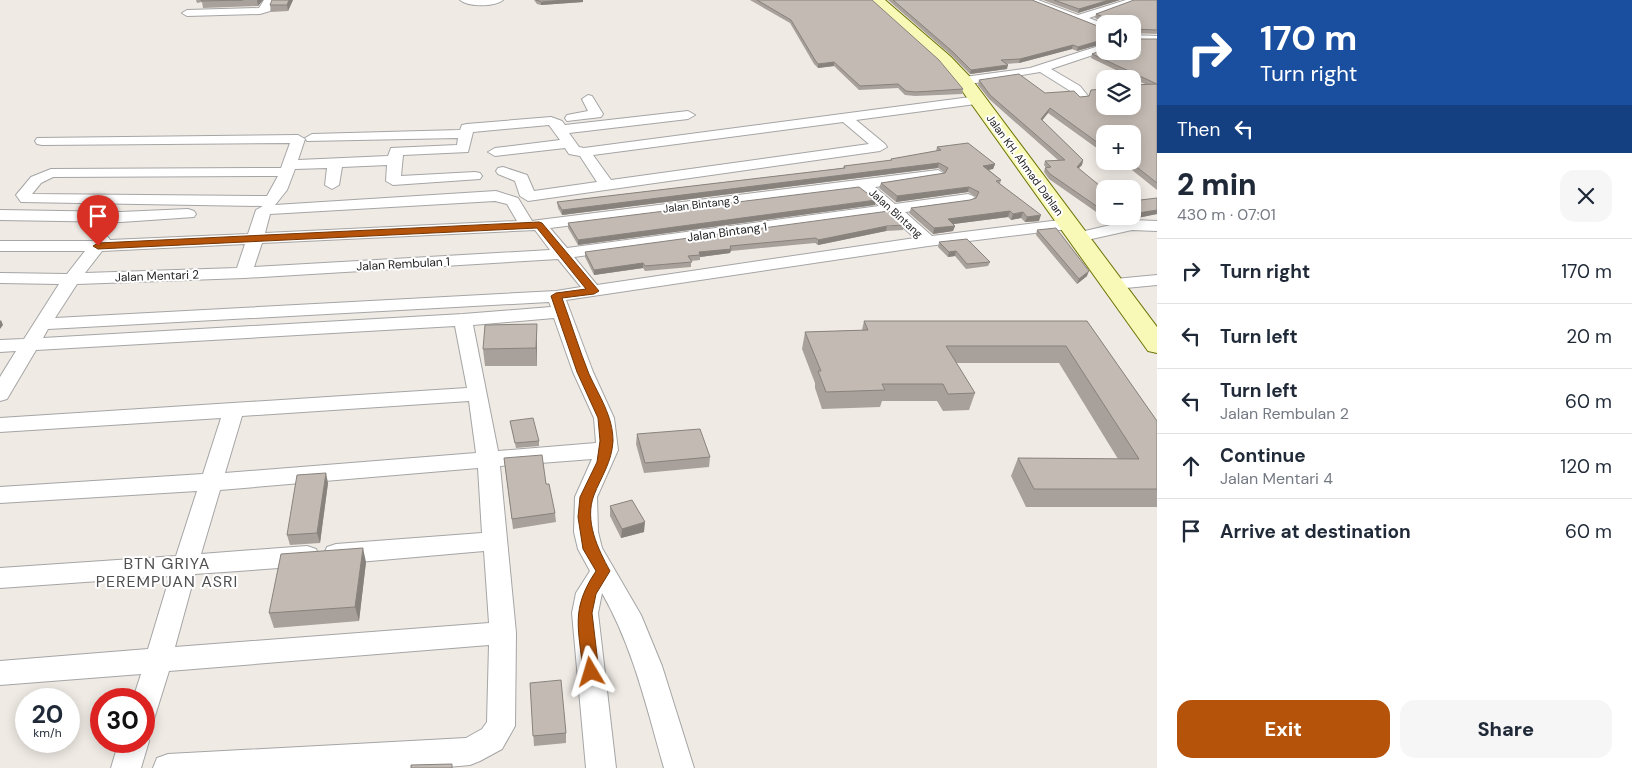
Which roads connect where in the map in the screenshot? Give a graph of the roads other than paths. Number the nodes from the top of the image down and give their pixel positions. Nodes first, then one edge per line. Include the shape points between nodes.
1 (269, 0) edge
2 (466, 0) edge
3 (498, 0) edge
4 (877, 0) edge
5 (1028, 0) edge
6 (1137, 0) edge
7 (187, 13) dead end
8 (1079, 18) junction
9 (1096, 25) edge
10 (1141, 38) edge
11 (1157, 39) edge
12 (1096, 50) edge
13 (1042, 68) junction
14 (964, 81) junction
15 (1082, 96) edge
16 (588, 99) dead end
17 (978, 100) junction
18 (537, 105) dead end
19 (688, 116) dead end
20 (846, 118) junction
21 (552, 124) junction
22 (466, 134) junction
23 (312, 138) dead end
24 (42, 141) dead end
25 (568, 143) junction
26 (495, 152) dead end
27 (584, 152) junction
28 (395, 160) junction
29 (334, 163) junction
30 (287, 168) junction
31 (503, 171) dead end
32 (938, 174) edge
33 (475, 176) dead end
34 (863, 184) junction
35 (332, 185) dead end
36 (607, 185) junction
37 (968, 199) edge
38 (264, 210) junction
39 (892, 210) junction
40 (0, 215) edge
41 (121, 217) junction
42 (533, 225) junction
43 (1157, 226) edge
44 (1073, 230) junction
45 (254, 238) junction
46 (928, 241) junction
47 (0, 246) edge
48 (98, 246) junction
49 (562, 254) junction
50 (244, 273) junction
51 (0, 278) edge
52 (71, 279) junction
53 (1157, 280) edge
54 (1114, 284) junction
55 (594, 291) junction
56 (559, 304) junction
57 (462, 320) junction
58 (41, 324) junction
59 (29, 344) junction
60 (1157, 345) edge
61 (0, 346) edge
62 (0, 394) edge
63 (478, 394) junction
64 (234, 410) junction
65 (0, 426) edge
66 (606, 450) junction
67 (488, 460) junction
68 (213, 482) junction
69 (0, 495) edge
70 (494, 541) junction
71 (185, 566) junction
72 (603, 571) junction
73 (0, 578) edge
74 (503, 632) junction
75 (158, 661) junction
76 (0, 673) edge
77 (150, 688) edge
78 (130, 753) edge
79 (126, 768) edge
80 (168, 768) edge
81 (601, 768) edge
82 (679, 768) edge

1 - 7 street via 266,9 260,11
2 - 3 street
4 - 14 street, Jalan KH. Ahmad Dahlan
5 - 8 street
6 - 8 street
8 - 9 street
10 - 11 street
12 - 13 street
13 - 14 street
13 - 15 street
14 - 17 street, Jalan KH. Ahmad Dahlan
16 - 21 street via 596,114
17 - 20 street
17 - 44 street, Jalan KH. Ahmad Dahlan
18 - 21 street
19 - 21 street
20 - 27 street
20 - 36 street via 880,147
21 - 22 street via 467,128
21 - 25 street
22 - 23 street
22 - 28 street via 464,149 396,151
24 - 30 street via 295,137 298,139
25 - 26 street
25 - 27 street via 574,151
27 - 36 street
28 - 29 street
28 - 33 street via 393,181
29 - 30 street
29 - 35 street
30 - 30 street via 51,173 36,180 24,195 29,199 262,202 274,198
31 - 36 street via 522,178 528,196
32 - 34 street, Jalan Bintang 3
34 - 39 street, Jalan Bintang
34 - 42 street, Jalan Bintang 3
37 - 39 street, Jalan Bintang 1
38 - 41 street
38 - 42 street via 496,196 513,201
38 - 45 street
39 - 46 street, Jalan Bintang
39 - 49 street, Jalan Bintang 1
40 - 41 street
41 - 48 street
42 - 45 street, Jalan Bintang 3
42 - 49 street
43 - 44 street
44 - 46 street
44 - 54 street, Jalan KH. Ahmad Dahlan
45 - 48 street, Jalan Bintang 3
45 - 50 street
46 - 55 street
47 - 48 street, Jalan Bintang 3
48 - 52 street
49 - 50 street, Jalan Rembulan 1
49 - 55 street
50 - 52 street, Jalan Mentari 2
51 - 52 street, Jalan Mentari 2
52 - 58 street
53 - 54 street
54 - 60 street, Jalan KH. Ahmad Dahlan
55 - 56 street
56 - 57 street
56 - 58 street
56 - 66 street via 583,372 604,418
57 - 59 street
57 - 63 street
58 - 59 street
59 - 61 street
59 - 62 street
63 - 64 street
63 - 67 street
64 - 65 street
64 - 68 street
66 - 67 street
66 - 72 street via 586,497 584,517 590,549
67 - 68 street
67 - 70 street
68 - 69 street
68 - 71 street
70 - 71 street
70 - 74 street
71 - 73 street
71 - 75 street
72 - 81 street via 589,593 584,613
72 - 82 street via 628,615 648,666
74 - 75 street
74 - 80 street via 501,726 492,740 470,751
75 - 76 street
75 - 77 street
78 - 79 street

